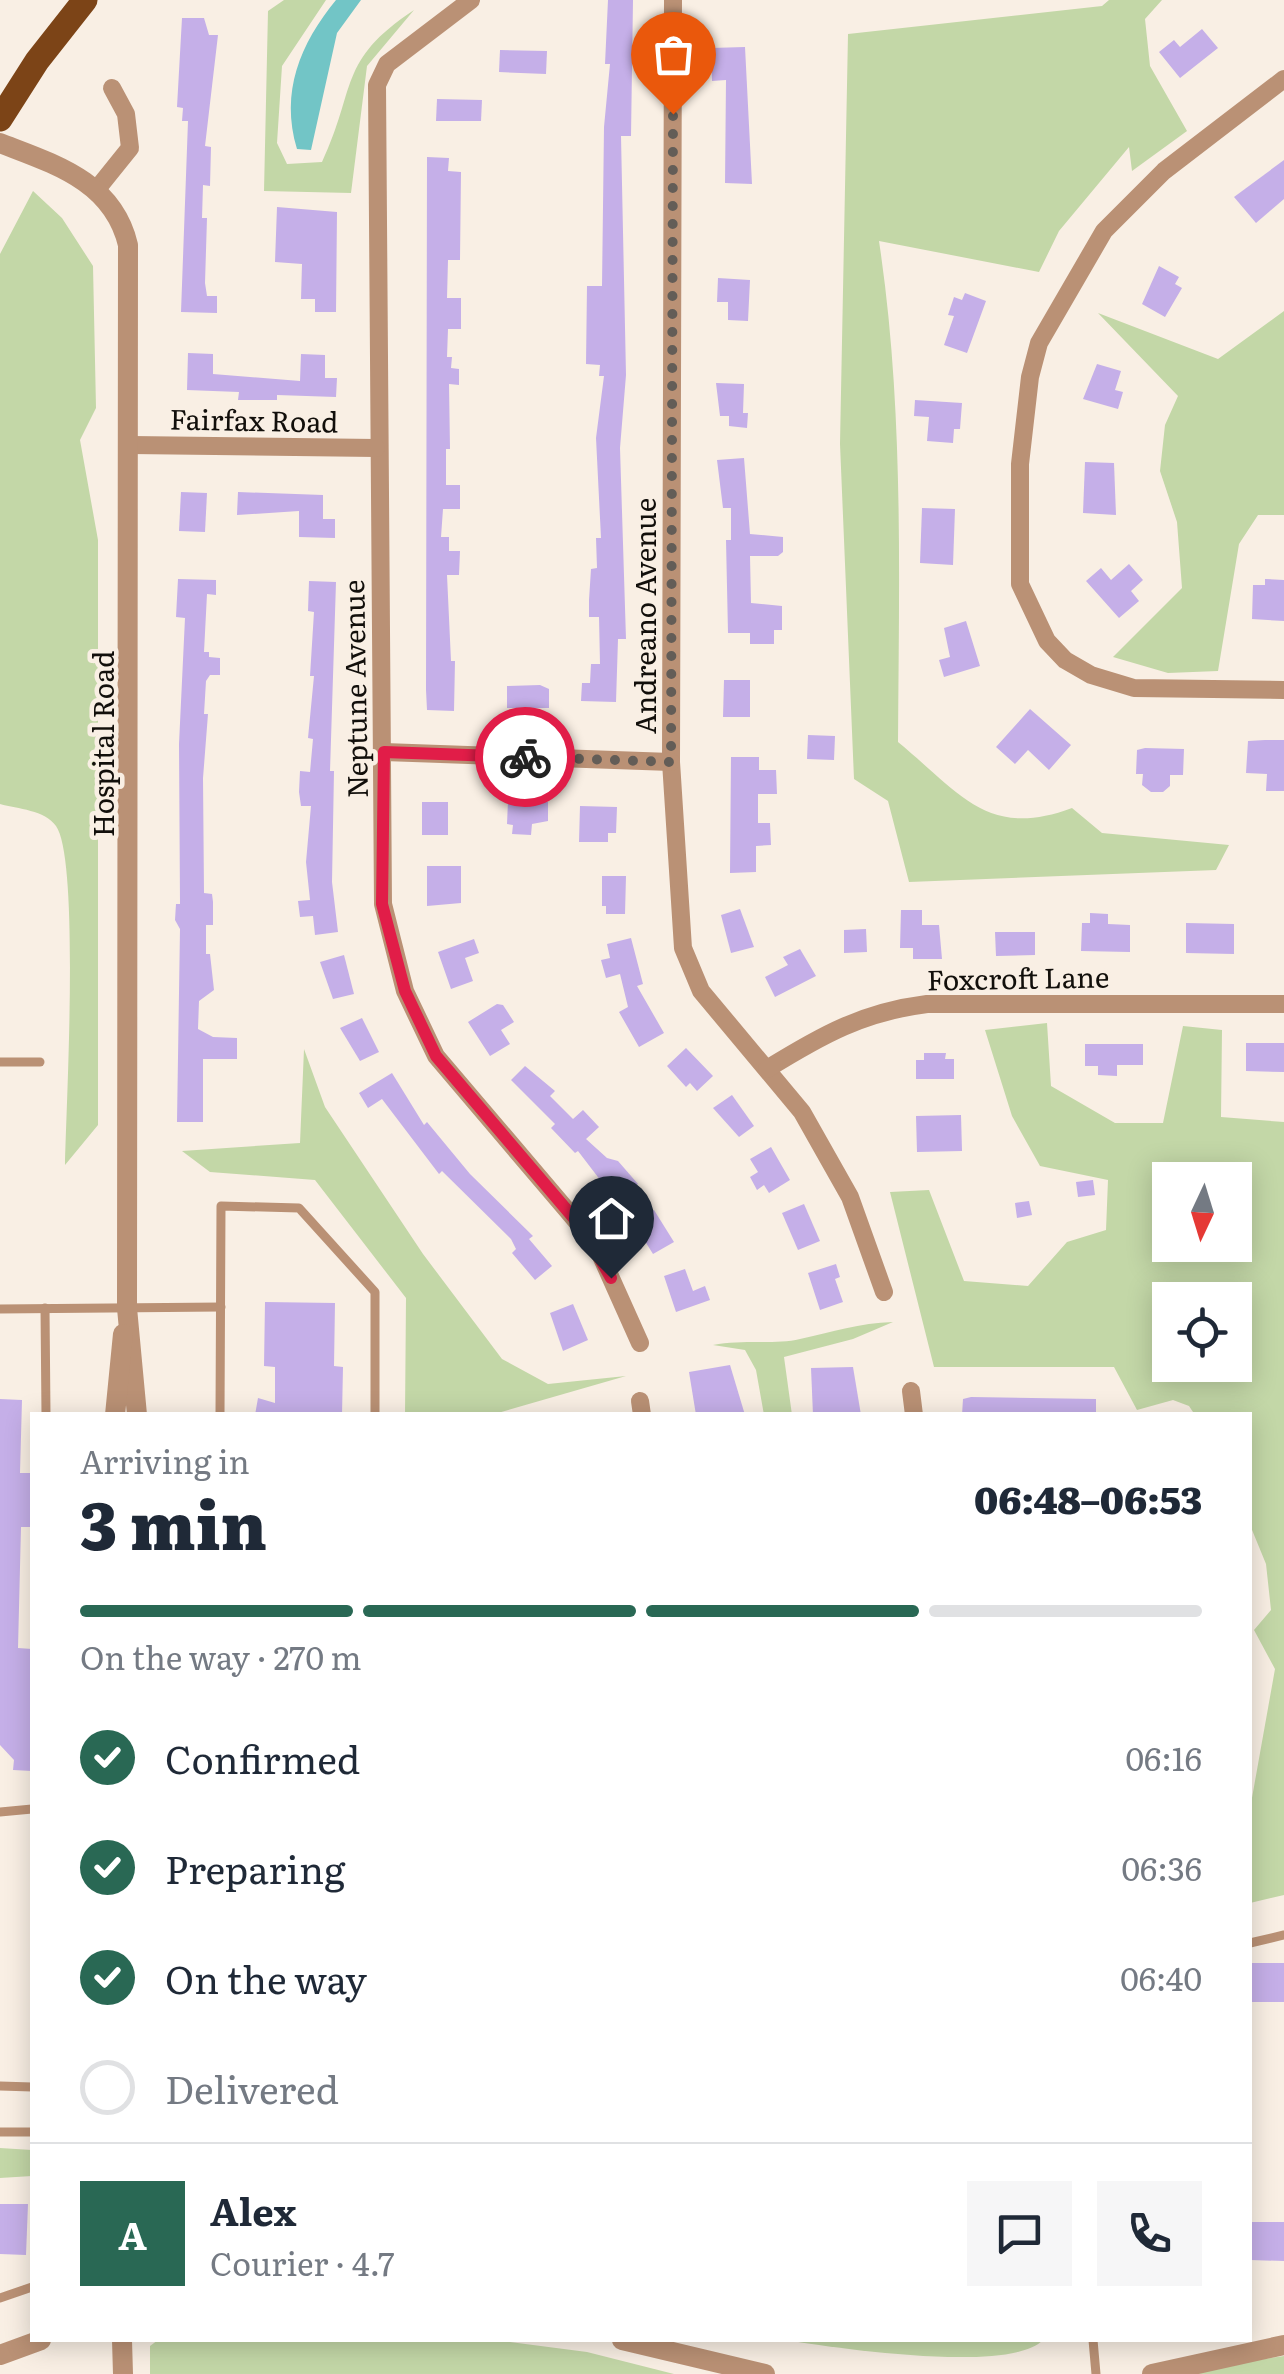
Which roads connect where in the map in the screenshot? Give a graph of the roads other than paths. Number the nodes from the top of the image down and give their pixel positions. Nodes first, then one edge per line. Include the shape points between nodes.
1 (85, 0) edge
2 (471, 0) edge
3 (674, 0) edge
4 (1284, 79) edge
5 (112, 88) dead end
6 (0, 120) edge
7 (0, 143) edge
8 (97, 189) junction
9 (131, 445) junction
10 (376, 448) junction
11 (1284, 690) edge
12 (384, 752) junction
13 (671, 762) junction
14 (1284, 1004) edge
15 (0, 1062) edge
16 (40, 1062) dead end
17 (767, 1068) junction
18 (884, 1292) dead end
19 (221, 1307) junction
20 (45, 1308) junction
21 (126, 1308) junction
22 (0, 1309) edge
23 (640, 1343) dead end
24 (912, 1391) dead end
25 (46, 1412) edge
26 (115, 1412) edge
27 (137, 1412) edge
28 (220, 1412) edge
29 (375, 1412) edge
30 (914, 1412) edge
31 (30, 1809) edge
32 (0, 1812) edge
33 (1284, 1935) edge
34 (1252, 1943) edge
35 (0, 2086) edge
36 (30, 2086) edge
37 (0, 2132) edge
38 (30, 2132) edge
39 (30, 2288) edge
40 (0, 2298) edge
41 (36, 2342) edge
42 (122, 2342) edge
43 (630, 2342) edge
44 (1093, 2342) edge
45 (1284, 2345) edge
46 (0, 2355) edge
47 (123, 2374) edge
48 (765, 2374) edge
49 (1096, 2374) edge
50 (1152, 2374) edge

1 - 6 main road
2 - 10 street, Neptune Avenue via 387,64 377,85
3 - 13 street, Andreano Avenue
4 - 11 street via 1164,172 1104,231 1039,343 1020,464 1020,584 1047,641 1091,675 1134,688
5 - 8 street via 126,114 130,148
7 - 8 street, Hospital Road
8 - 9 street, Hospital Road via 128,245
9 - 10 street, Fairfax Road
9 - 21 street, Hospital Road
10 - 12 street, Neptune Avenue
12 - 13 street
12 - 23 street, Neptune Avenue via 382,904 405,991 436,1056 583,1229
13 - 17 street, Andreano Avenue via 683,948 701,991
14 - 17 street, Foxcroft Lane via 927,1004 880,1010 822,1034
15 - 16 lane
17 - 18 street, Andreano Avenue via 802,1112 850,1197
19 - 21 lane
19 - 28 lane
19 - 29 lane via 221,1206 300,1208 376,1292
20 - 21 lane
20 - 22 lane
20 - 25 lane
21 - 26 street, Hospital Road
21 - 27 street, Hospital Road
24 - 30 street
31 - 32 lane
33 - 34 lane
35 - 36 lane
37 - 38 lane
39 - 40 lane
41 - 46 street
42 - 47 street
43 - 48 street
44 - 49 lane
45 - 50 street

